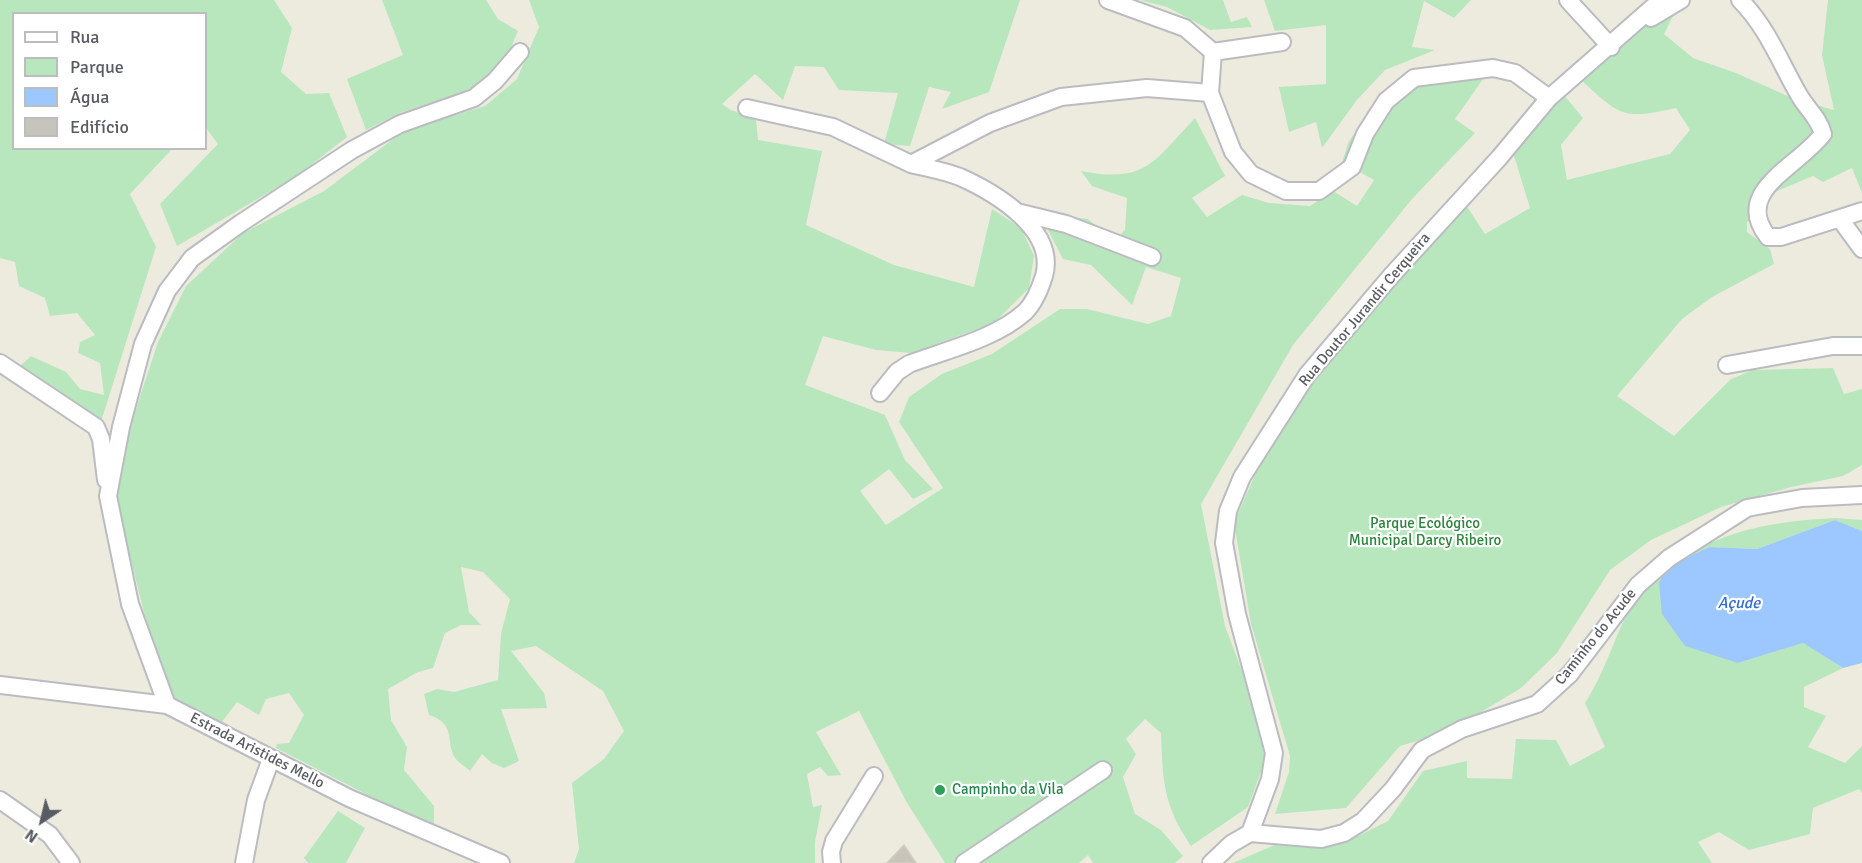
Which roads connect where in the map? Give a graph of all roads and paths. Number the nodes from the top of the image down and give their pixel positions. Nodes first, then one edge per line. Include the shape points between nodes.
1 (1108, 0) edge
2 (1568, 0) edge
3 (1649, 0) edge
4 (1661, 0) edge
5 (1681, 0) edge
6 (1740, 0) edge
7 (1638, 21) junction
8 (1282, 42) dead end
9 (1611, 47) junction
10 (520, 52) dead end
11 (1213, 52) junction
12 (1210, 93) junction
13 (1550, 98) junction
14 (747, 108) dead end
15 (911, 164) junction
16 (1862, 211) edge
17 (1016, 212) junction
18 (1840, 219) junction
19 (1862, 249) edge
20 (1152, 257) dead end
21 (1862, 345) edge
22 (0, 363) edge
23 (1727, 365) dead end
24 (880, 393) dead end
25 (1862, 495) edge
26 (108, 496) junction
27 (0, 686) edge
28 (167, 705) junction
29 (271, 759) junction
30 (1103, 770) dead end
31 (874, 776) dead end
32 (0, 800) edge
33 (1250, 833) junction
34 (71, 863) edge
35 (244, 863) edge
36 (501, 863) edge
37 (832, 863) edge
38 (964, 863) edge
39 (1211, 863) edge

1 - 11 street via 1185,28
2 - 9 street
3 - 7 street
4 - 7 street, Rua Doutor Jurandir Cerqueira
5 - 7 street via 1653,18
6 - 18 street via 1757,16 1800,98 1821,124 1822,134 1813,147 1766,188 1755,204 1757,224 1768,237 1781,237
7 - 9 street, Rua Doutor Jurandir Cerqueira
8 - 11 street
9 - 13 street, Rua Doutor Jurandir Cerqueira
10 - 26 street via 474,98 400,124 352,150 192,258 166,291 143,344
11 - 12 street
12 - 13 street via 1233,153 1251,174 1286,191 1318,191 1352,167 1365,134 1386,101 1414,78 1493,68 1515,72
12 - 15 street via 1147,88 1061,97 990,123
13 - 33 street, Rua Doutor Jurandir Cerqueira via 1307,375 1242,477 1228,512 1224,543 1237,614 1274,753 1270,779
14 - 15 street via 833,127
15 - 17 street via 957,176 988,191
16 - 18 street
17 - 20 street via 1066,224
17 - 24 street via 1036,234 1048,262 1039,293 1025,312 994,331 909,364
18 - 19 street
21 - 23 street via 1833,346
22 - 26 street via 96,427
25 - 33 street, Caminho do Acude via 1802,498 1747,508 1669,558 1638,585 1569,674 1537,704 1461,729 1422,750 1386,797 1363,821 1344,833 1321,839
26 - 28 street via 130,604
27 - 28 street, Estrada Aristides Mello
28 - 29 street, Estrada Aristides Mello
29 - 35 street via 256,800
29 - 36 street, Estrada Aristides Mello via 349,798
30 - 38 street
31 - 37 street via 834,841
32 - 34 street via 50,835
33 - 39 street

